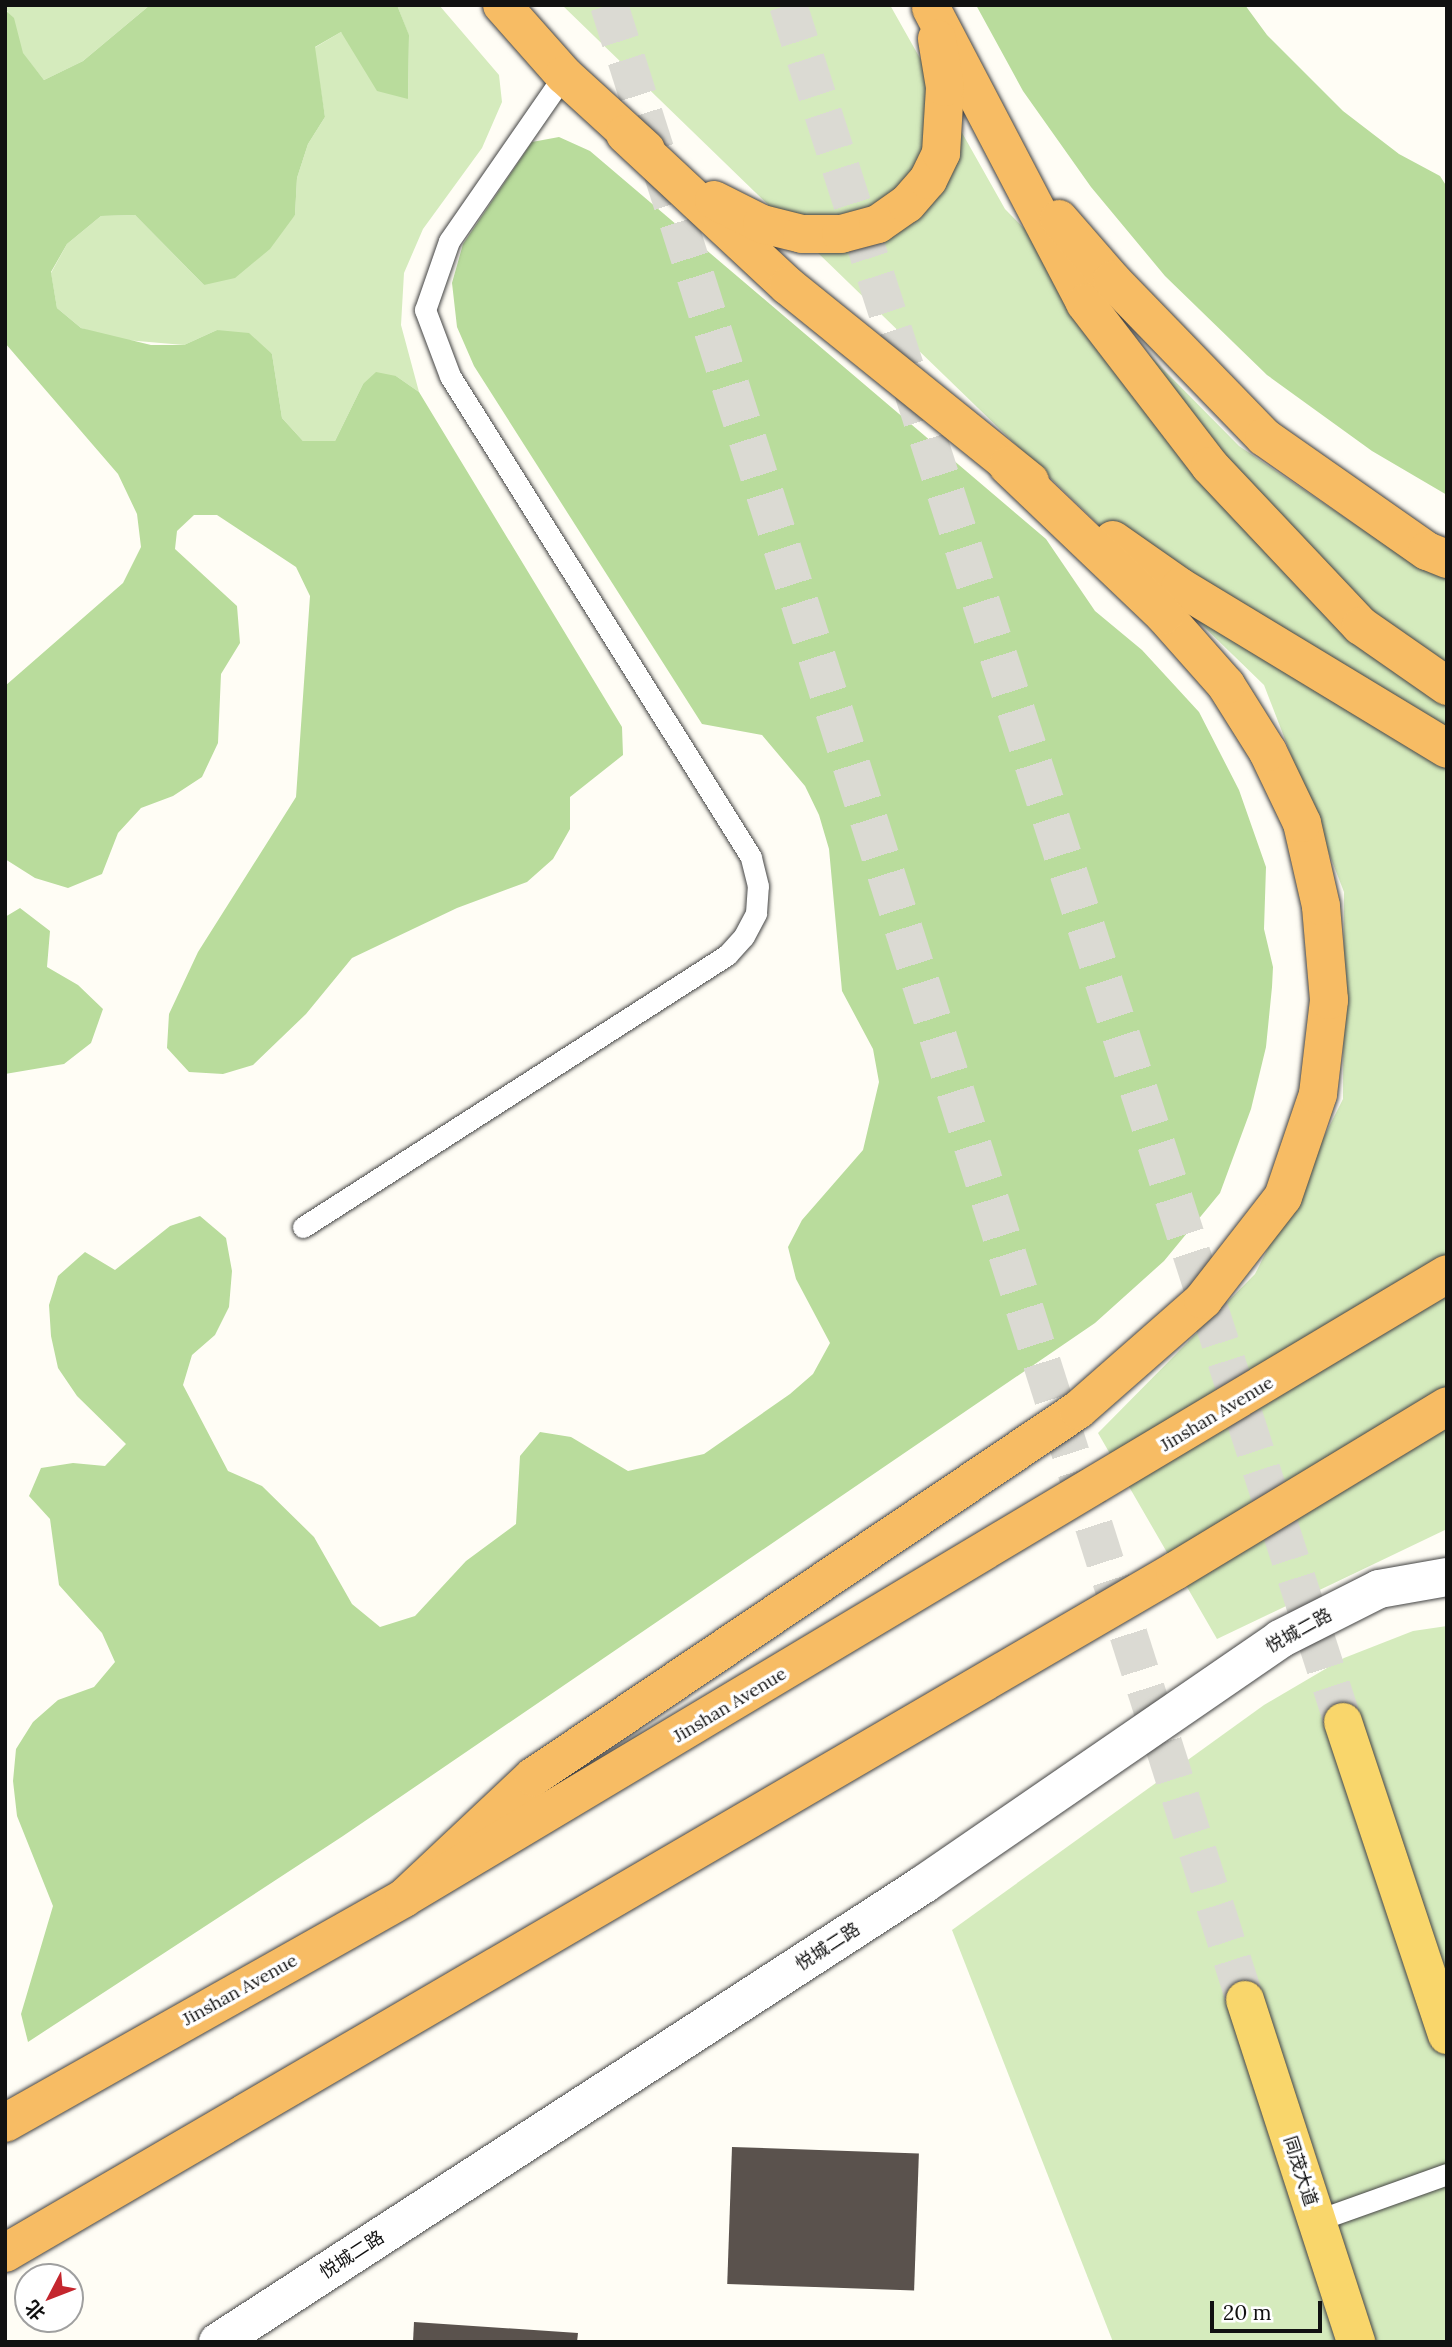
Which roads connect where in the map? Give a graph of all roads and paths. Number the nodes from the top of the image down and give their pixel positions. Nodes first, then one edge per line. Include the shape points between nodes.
1 (502, 5) edge
2 (931, 6) edge
3 (564, 75) junction
4 (625, 134) junction
5 (1019, 172) junction
6 (1009, 466) junction
7 (1447, 559) edge
8 (1447, 686) edge
9 (1447, 749) edge
10 (303, 1227) dead end
11 (1447, 1274) edge
12 (1447, 1406) edge
13 (1447, 1577) edge
14 (1343, 1722) tunnel mouth
15 (404, 1898) junction
16 (1245, 2000) tunnel mouth
17 (1447, 2035) edge
18 (5, 2123) edge
19 (1447, 2174) edge
20 (1315, 2221) junction
21 (5, 2253) edge
22 (218, 2342) edge
23 (1356, 2342) edge

1 - 3 highway
2 - 4 highway via 945,87 941,153 928,180 878,224 841,234 802,234 762,224 727,210
2 - 5 highway
3 - 4 highway
3 - 10 lane via 449,241 425,310 450,376 751,857 758,886 756,913 727,955
4 - 6 highway via 788,286
5 - 7 highway via 1112,280 1264,437 1427,551
5 - 8 highway via 1085,303 1210,466 1361,626
6 - 9 highway via 1180,587
6 - 15 highway via 1164,615 1226,685 1268,752 1301,823 1321,906 1329,1000 1318,1094 1283,1197 1203,1300 1078,1410 533,1777
11 - 15 highway, Jinshan Avenue
12 - 21 highway via 1031,1656
13 - 22 street, 悦城二路 via 1379,1588 1280,1639 925,1884
14 - 17 main road
15 - 18 highway, Jinshan Avenue
16 - 20 main road, 同茂大道
19 - 20 lane
20 - 23 main road, 同茂大道

